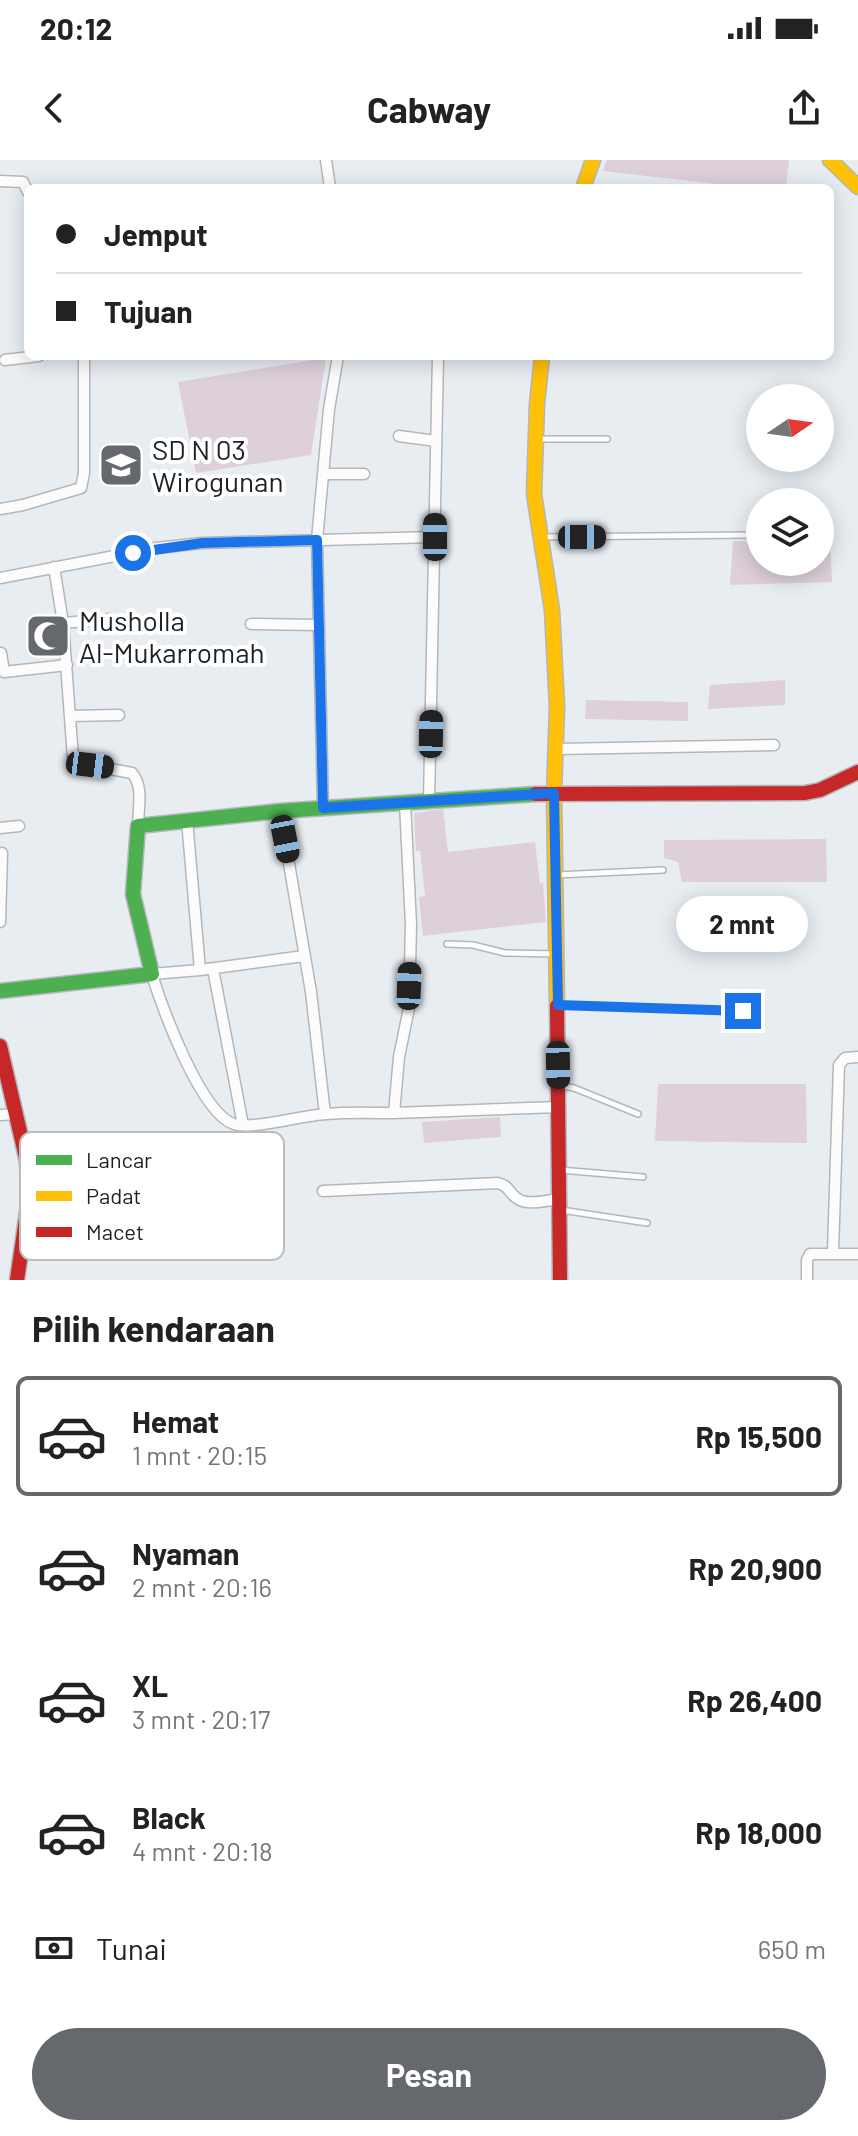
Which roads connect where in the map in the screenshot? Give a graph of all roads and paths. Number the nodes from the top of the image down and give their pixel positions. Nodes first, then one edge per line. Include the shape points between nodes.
1 (326, 160) edge
2 (593, 160) edge
3 (830, 160) edge
4 (0, 181) edge
5 (24, 184) edge
6 (329, 184) edge
7 (584, 184) edge
8 (858, 187) edge
9 (24, 358) edge
10 (5, 360) dead end
11 (84, 360) edge
12 (337, 360) edge
13 (438, 360) edge
14 (542, 360) edge
15 (399, 436) dead end
16 (535, 439) junction
17 (607, 439) dead end
18 (436, 441) junction
19 (324, 474) junction
20 (364, 474) dead end
21 (0, 509) edge
22 (746, 535) edge
23 (435, 537) junction
24 (540, 537) junction
25 (317, 540) junction
26 (54, 567) junction
27 (0, 578) edge
28 (110, 619) dead end
29 (63, 623) junction
30 (251, 624) dead end
31 (318, 625) junction
32 (1, 653) edge
33 (67, 665) junction
34 (2, 672) edge
35 (119, 715) dead end
36 (70, 716) junction
37 (774, 745) dead end
38 (556, 749) junction
39 (858, 772) edge
40 (554, 793) junction
41 (429, 801) junction
42 (405, 803) junction
43 (323, 808) junction
44 (280, 811) junction
45 (187, 820) junction
46 (19, 826) dead end
47 (138, 826) junction
48 (0, 828) edge
49 (2, 853) dead end
50 (663, 870) dead end
51 (555, 875) junction
52 (0, 922) edge
53 (447, 944) dead end
54 (557, 954) junction
55 (304, 956) junction
56 (213, 969) junction
57 (200, 970) junction
58 (142, 975) junction
59 (0, 991) edge
60 (558, 1005) junction
61 (743, 1011) dead end
62 (0, 1046) edge
63 (858, 1057) edge
64 (558, 1085) junction
65 (559, 1107) junction
66 (394, 1113) junction
67 (17, 1114) junction
68 (325, 1114) junction
69 (638, 1114) dead end
70 (0, 1115) edge
71 (243, 1125) junction
72 (21, 1132) edge
73 (559, 1170) junction
74 (643, 1177) dead end
75 (323, 1191) dead end
76 (560, 1204) junction
77 (647, 1223) dead end
78 (833, 1252) junction
79 (858, 1254) edge
80 (20, 1260) edge
81 (17, 1280) edge
82 (560, 1280) edge
83 (807, 1280) edge

1 - 6 street
2 - 7 street
3 - 8 street
4 - 5 street
9 - 10 street
11 - 21 street via 81,488
12 - 19 street
13 - 18 street
14 - 16 street
15 - 18 street
16 - 17 lane
16 - 24 street
18 - 23 street
19 - 20 street
19 - 25 street
22 - 24 lane
23 - 25 street
23 - 41 street
24 - 38 street via 555,639
25 - 26 street via 202,543
25 - 31 street
26 - 27 street
26 - 29 street
28 - 29 street
29 - 33 street
30 - 31 street
31 - 43 street
32 - 34 street
33 - 34 street
33 - 36 street
35 - 36 street
36 - 47 street via 75,762 123,769 138,780
37 - 38 street
38 - 40 street
39 - 40 street via 841,776 823,791 805,793
40 - 41 street
40 - 51 street
41 - 42 street
42 - 43 street
42 - 66 street via 409,1008
43 - 44 street
44 - 45 street
44 - 55 street
45 - 47 street
45 - 57 street
46 - 48 street
47 - 58 street via 133,894
49 - 52 street
50 - 51 lane
51 - 54 street
53 - 54 lane
54 - 60 street
55 - 56 street
55 - 68 street
56 - 57 street
56 - 71 street
57 - 58 street
58 - 59 street
58 - 71 street via 195,1077 229,1122
60 - 61 lane
60 - 64 street
62 - 67 street
63 - 78 street via 845,1058 839,1065
64 - 65 street
64 - 69 lane
65 - 66 street
65 - 73 street
66 - 68 street
67 - 70 street
67 - 72 street
68 - 71 street
73 - 74 lane
73 - 76 street
75 - 76 street via 498,1183 523,1201
76 - 77 lane
76 - 82 street
78 - 79 street
78 - 83 street via 807,1256
80 - 81 street

